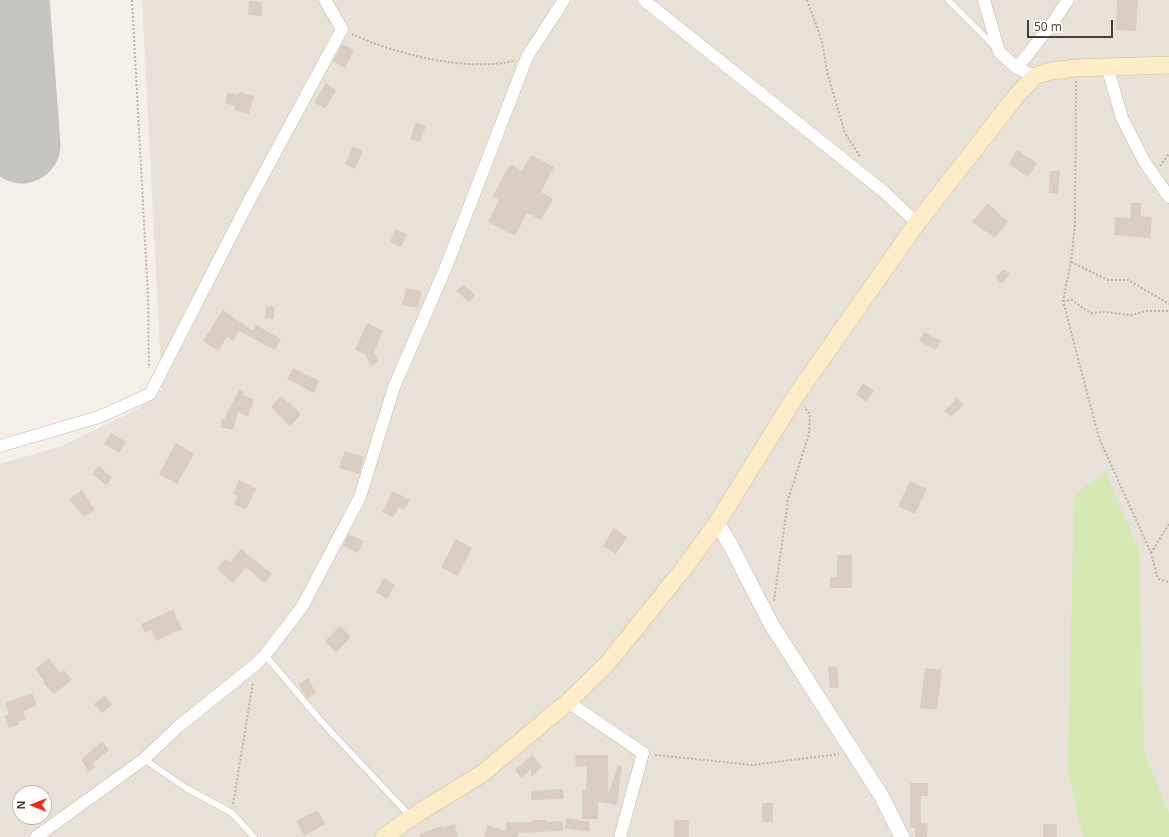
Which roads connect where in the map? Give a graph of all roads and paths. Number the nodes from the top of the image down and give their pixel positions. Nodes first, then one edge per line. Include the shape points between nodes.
1 (132, 0) edge
2 (325, 0) edge
3 (564, 0) edge
4 (644, 0) edge
5 (807, 0) edge
6 (948, 0) edge
7 (984, 0) edge
8 (1068, 0) edge
9 (342, 29) junction
10 (1000, 52) junction
11 (527, 57) junction
12 (1169, 65) edge
13 (1107, 66) junction
14 (1017, 68) junction
15 (1076, 68) junction
16 (1035, 76) junction
17 (862, 159) dead end
18 (1169, 197) edge
19 (917, 223) junction
20 (1071, 262) junction
21 (1063, 301) junction
22 (1169, 304) edge
23 (1169, 311) edge
24 (150, 372) dead end
25 (795, 397) junction
26 (0, 446) edge
27 (717, 523) junction
28 (1169, 524) edge
29 (1151, 553) junction
30 (1169, 582) edge
31 (771, 624) junction
32 (266, 655) junction
33 (255, 665) junction
34 (568, 702) junction
35 (852, 752) junction
36 (643, 753) junction
37 (144, 759) junction
38 (232, 813) junction
39 (412, 817) junction
40 (36, 837) edge
41 (254, 837) edge
42 (384, 837) edge
43 (620, 837) edge
44 (902, 837) edge

1 - 24 path
2 - 9 street
3 - 11 street
4 - 19 street via 883,191
5 - 17 path via 821,38 828,75 845,133
6 - 10 lane
7 - 10 street
8 - 14 street
9 - 11 path via 374,45 470,65 502,63
9 - 26 street via 248,203 150,394 99,417
10 - 14 street
11 - 32 street via 446,267 394,387 360,497 302,607
12 - 13 main road
13 - 15 main road
13 - 18 street via 1122,118 1144,161
14 - 16 street
15 - 16 main road
15 - 20 path via 1075,225
16 - 19 main road via 1017,95
19 - 25 main road
20 - 21 path
20 - 22 path via 1108,280 1128,280
21 - 23 path via 1072,300 1090,313 1132,315 1146,311
21 - 29 path via 1099,438
25 - 27 main road
25 - 31 path via 810,414 809,434 788,500
27 - 31 street
27 - 34 main road via 607,664
28 - 29 path
29 - 30 path via 1158,579
31 - 35 street
32 - 33 street
32 - 39 lane via 320,720
33 - 37 street via 179,726
33 - 38 path
34 - 36 street
34 - 39 main road via 483,772
35 - 36 path via 753,765
35 - 44 street via 882,797
36 - 43 street
37 - 38 lane via 186,788
37 - 40 street
38 - 41 lane
39 - 42 main road

